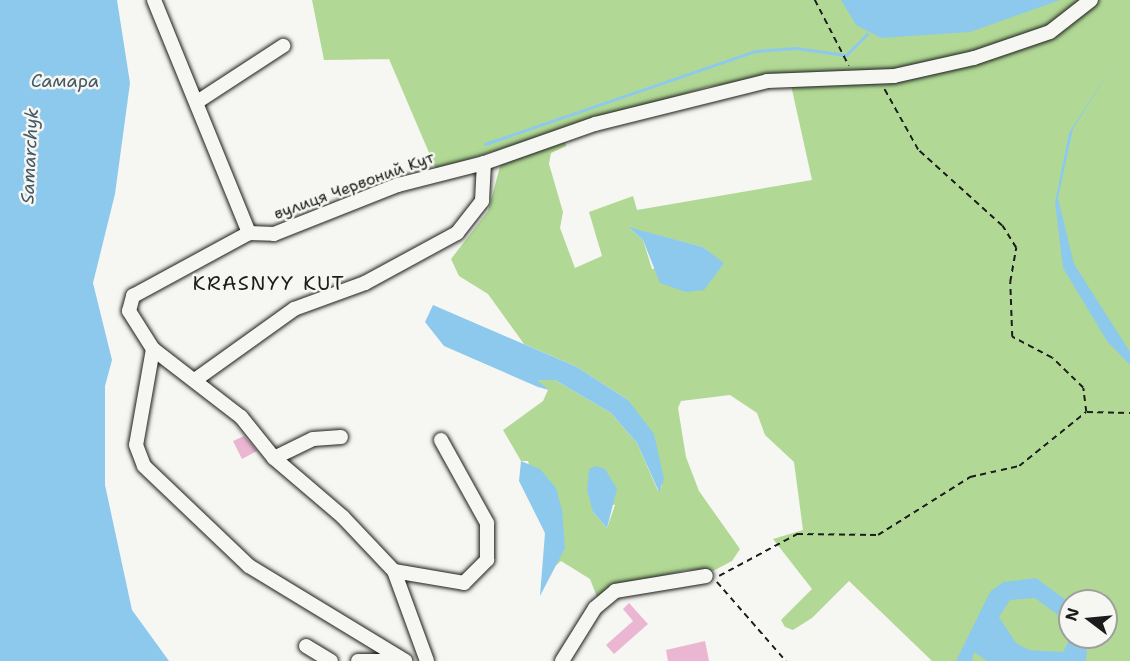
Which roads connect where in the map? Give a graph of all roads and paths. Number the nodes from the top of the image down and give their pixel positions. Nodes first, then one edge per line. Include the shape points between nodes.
1 (154, 0) edge
2 (815, 0) edge
3 (1091, 0) edge
4 (283, 46) dead end
5 (878, 76) junction
6 (856, 77) junction
7 (196, 102) junction
8 (484, 164) junction
9 (249, 233) junction
10 (153, 349) junction
11 (195, 380) junction
12 (1086, 412) junction
13 (1130, 413) edge
14 (341, 437) dead end
15 (441, 440) dead end
16 (274, 458) junction
17 (394, 571) junction
18 (706, 576) junction
19 (306, 646) dead end
20 (332, 661) edge
21 (358, 661) edge
22 (397, 661) edge
23 (405, 661) edge
24 (427, 661) edge
25 (562, 661) edge
26 (786, 661) edge

1 - 7 street
2 - 6 path
3 - 5 street, вулиця Червоний Кут via 1050,32 975,58
4 - 7 street
5 - 6 street, вулиця Червоний Кут
5 - 12 path via 918,150 1002,226 1016,248 1010,282 1012,337 1052,358 1083,388
6 - 8 street, вулиця Червоний Кут via 767,81 715,90 518,148
7 - 9 street
8 - 9 street, вулиця Червоний Кут via 398,185 274,234
8 - 11 street via 482,201 457,233 364,283 294,309
9 - 10 street, вулиця Червоний Кут via 133,296 129,311
10 - 11 street, вулиця Червоний Кут
10 - 23 street via 136,445 144,466 249,566
11 - 16 street, вулиця Червоний Кут via 241,417
12 - 13 path
12 - 18 path via 1019,466 970,477 878,535 797,534 719,576
14 - 16 street via 313,439
15 - 17 street via 487,523 487,560 464,583
16 - 17 street, вулиця Червоний Кут via 344,517
17 - 24 street, вулиця Червоний Кут
18 - 25 street via 610,594
18 - 26 path via 728,587
19 - 20 street
21 - 22 street

